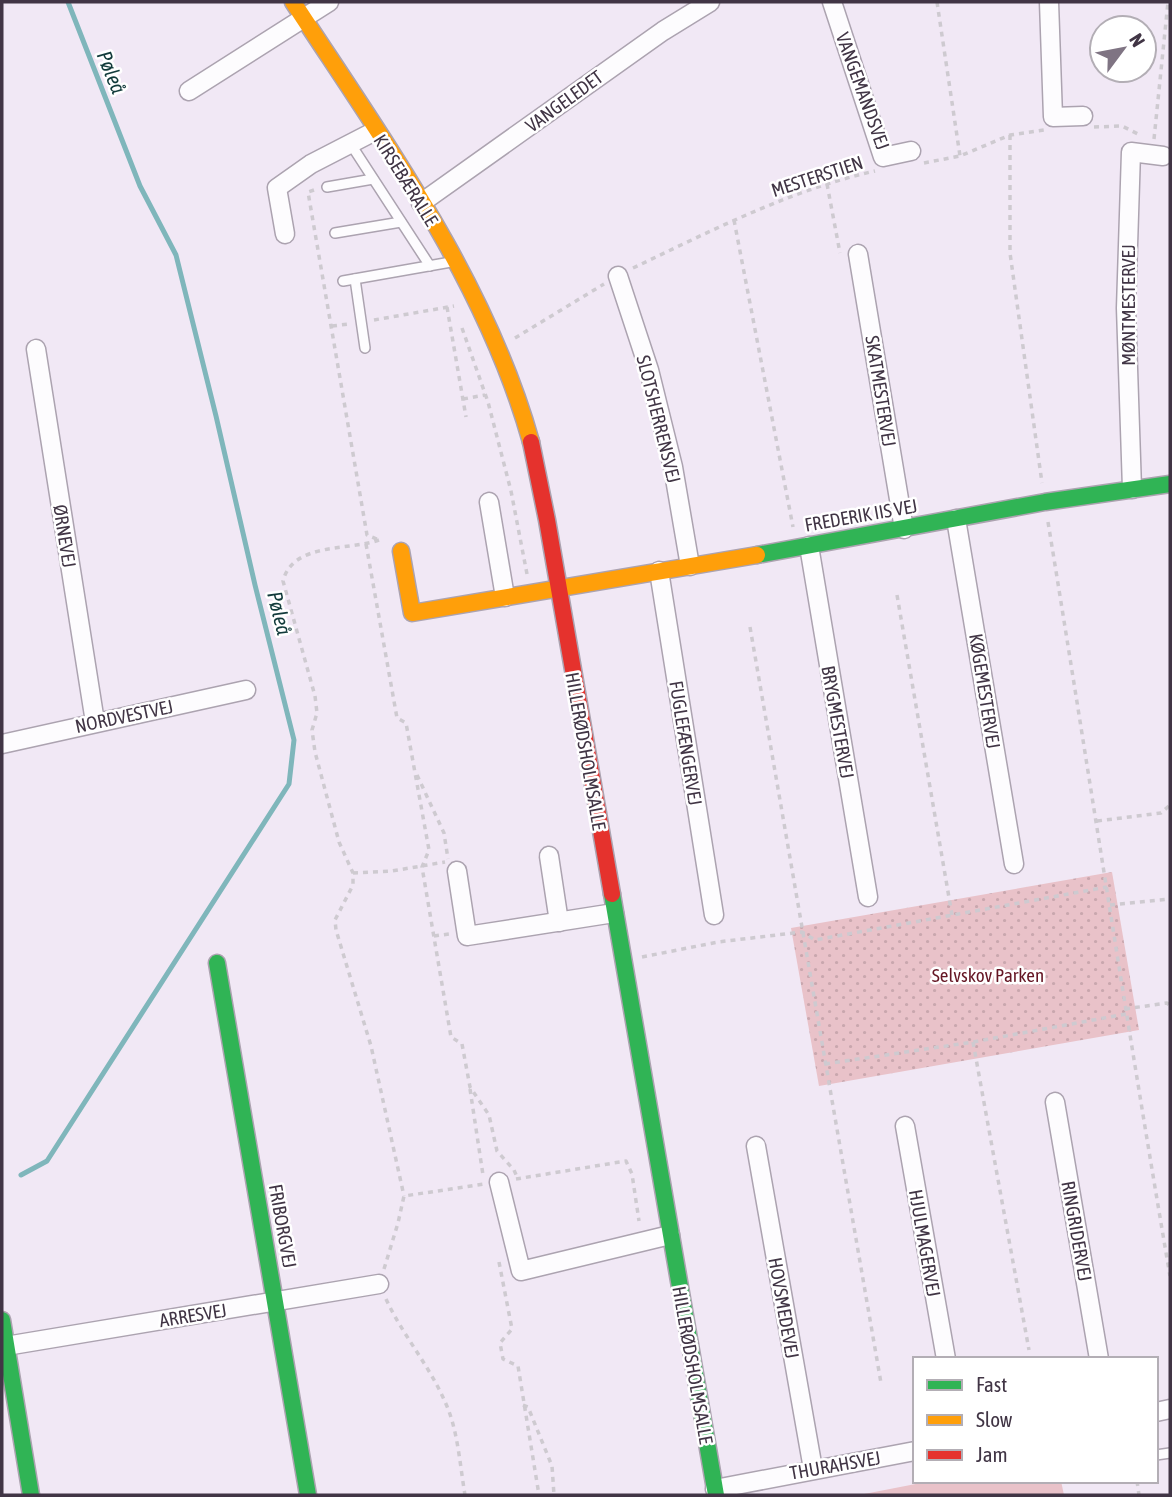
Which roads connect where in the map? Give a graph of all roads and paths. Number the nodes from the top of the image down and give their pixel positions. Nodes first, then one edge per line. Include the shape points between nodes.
1 (293, 2) edge
2 (329, 2) edge
3 (710, 2) edge
4 (832, 2) edge
5 (937, 2) edge
6 (1049, 2) edge
7 (1168, 2) edge
8 (303, 18) junction
9 (189, 91) dead end
10 (1085, 122) joint
11 (1051, 130) dead end
12 (375, 131) junction
13 (1010, 135) junction
14 (349, 143) junction
15 (1160, 147) junction
16 (960, 156) junction
17 (915, 158) joint
18 (884, 170) dead end
19 (373, 179) junction
20 (827, 184) junction
21 (327, 187) joint
22 (421, 203) junction
23 (733, 220) junction
24 (401, 222) junction
25 (335, 233) dead end
26 (285, 234) dead end
27 (858, 254) joint
28 (456, 261) junction
29 (430, 266) junction
30 (618, 276) junction
31 (355, 279) junction
32 (343, 281) dead end
33 (451, 296) dead end
34 (447, 307) junction
35 (459, 319) dead end
36 (361, 322) junction
37 (332, 326) junction
38 (365, 348) dead end
39 (499, 348) junction
40 (36, 349) dead end
41 (485, 395) junction
42 (463, 398) junction
43 (466, 416) dead end
44 (1170, 484) edge
45 (1132, 489) junction
46 (489, 502) dead end
47 (1045, 502) junction
48 (956, 519) junction
49 (904, 529) junction
50 (379, 540) junction
51 (366, 544) junction
52 (803, 547) junction
53 (401, 551) joint
54 (690, 566) junction
55 (659, 570) junction
56 (559, 588) junction
57 (531, 593) junction
58 (897, 595) dead end
59 (505, 597) junction
60 (750, 627) dead end
61 (246, 690) dead end
62 (95, 722) junction
63 (2, 744) edge
64 (414, 767) junction
65 (1170, 805) edge
66 (1097, 821) junction
67 (549, 856) dead end
68 (1014, 864) dead end
69 (453, 866) junction
70 (422, 867) junction
71 (353, 873) junction
72 (1107, 887) junction
73 (868, 897) dead end
74 (1170, 899) edge
75 (1109, 905) junction
76 (614, 913) junction
77 (714, 915) dead end
78 (952, 915) junction
79 (559, 922) junction
80 (802, 932) junction
81 (622, 961) junction
82 (217, 963) dead end
83 (1170, 1006) edge
84 (1125, 1012) junction
85 (973, 1042) junction
86 (825, 1064) junction
87 (470, 1087) junction
88 (1055, 1102) dead end
89 (905, 1126) dead end
90 (756, 1146) dead end
91 (501, 1181) junction
92 (404, 1196) junction
93 (639, 1221) dead end
94 (670, 1235) junction
95 (497, 1250) dead end
96 (1170, 1276) edge
97 (379, 1284) junction
98 (275, 1302) junction
99 (2, 1320) edge
100 (6, 1346) junction
101 (1029, 1350) dead end
102 (946, 1357) edge
103 (1099, 1357) edge
104 (881, 1383) dead end
105 (7, 1391) edge
106 (523, 1405) junction
107 (913, 1451) edge
108 (813, 1469) junction
109 (715, 1492) edge
110 (31, 1495) edge
111 (308, 1495) edge
112 (465, 1495) edge
113 (539, 1495) edge
114 (554, 1495) edge

1 - 8 street, KIRSEBÆRALLE
2 - 8 street
3 - 22 street, VANGELEDET
4 - 17 street, VANGEMANDSVEJ via 883,157
5 - 16 path
6 - 10 street via 1053,117
7 - 15 path
8 - 9 street
8 - 12 street, KIRSEBÆRALLE
10 - 15 path via 1122,126
11 - 13 path
12 - 14 street
12 - 22 street, KIRSEBÆRALLE
13 - 16 path
13 - 47 path via 1010,253
14 - 19 lane
14 - 26 street via 277,188
15 - 45 street, MØNTMESTERVEJ via 1131,152 1126,308
16 - 17 path
18 - 20 path, MESTERSTIEN
19 - 21 lane
19 - 24 lane
20 - 23 path, MESTERSTIEN
20 - 27 path via 839,253
21 - 37 path via 308,192
22 - 28 street, KIRSEBÆRALLE
23 - 30 path, MESTERSTIEN
23 - 52 path
24 - 25 lane
24 - 29 lane
27 - 49 street, SKATMESTERVEJ
28 - 29 lane
28 - 39 street, KIRSEBÆRALLE
29 - 31 lane
30 - 39 path, MESTERSTIEN
30 - 54 street, SLOTSHERRENSVEJ via 652,382
31 - 32 lane
31 - 36 lane
33 - 34 path via 454,306
34 - 36 path
34 - 42 path
35 - 41 path
36 - 37 path
36 - 38 lane
37 - 50 path via 368,535
39 - 56 street, HILLERØDSHOLMSALLE via 536,464
40 - 62 street, ØRNEVEJ
41 - 42 path
41 - 57 path via 511,491
42 - 43 path
44 - 45 street, FREDERIK IIS VEJ
45 - 47 street, FREDERIK IIS VEJ
46 - 59 street
47 - 48 street, FREDERIK IIS VEJ
47 - 66 path
48 - 49 street, FREDERIK IIS VEJ
48 - 68 street, KØGEMESTERVEJ
49 - 52 street, FREDERIK IIS VEJ
50 - 51 path
50 - 53 path
51 - 64 path via 397,718 406,723
51 - 71 path via 303,555 289,564 283,581 317,708 312,730 319,766 339,842
52 - 54 street, FREDERIK IIS VEJ
52 - 73 street, BRYGMESTERVEJ
53 - 59 street via 412,613
54 - 55 street, FREDERIK IIS VEJ
55 - 56 street, FREDERIK IIS VEJ
55 - 77 street, FUGLEFÆNGERVEJ
56 - 57 street
56 - 76 street, HILLERØDSHOLMSALLE
57 - 59 street
58 - 78 path
60 - 80 path
61 - 62 street, NORDVESTVEJ
62 - 63 street, NORDVESTVEJ
64 - 69 path via 444,833
64 - 70 path via 429,850
65 - 66 path via 1161,813
66 - 72 path
67 - 79 street
69 - 70 path
69 - 79 street via 467,936
70 - 71 path
70 - 87 path via 451,1037 462,1044
71 - 92 path via 353,885 334,924 371,1046
72 - 75 path
72 - 78 path
74 - 75 path
75 - 84 path
76 - 79 street
76 - 81 street, HILLERØDSHOLMSALLE
78 - 80 path via 815,940
80 - 81 path
80 - 86 path
81 - 94 street, HILLERØDSHOLMSALLE
82 - 98 street, FRIBORGVEJ
83 - 84 path
84 - 85 path
84 - 96 path
85 - 86 path
85 - 101 path
86 - 104 path
87 - 91 path
87 - 91 path via 489,1115 498,1151 514,1170
88 - 103 street, RINGRIDERVEJ
89 - 102 street, HJULMAGERVEJ
90 - 108 street, HOVSMEDEVEJ
91 - 92 path
91 - 93 path via 626,1161
91 - 94 street via 522,1271
92 - 97 path
94 - 109 street, HILLERØDSHOLMSALLE
95 - 106 path via 512,1329 500,1343 503,1359 518,1366
97 - 98 street, ARRESVEJ
97 - 112 path via 447,1406
98 - 100 street, ARRESVEJ
98 - 111 street, FRIBORGVEJ
99 - 100 street
100 - 105 street
105 - 110 street
106 - 113 path
106 - 114 path via 528,1407 552,1466
107 - 108 street, THURAHSVEJ
108 - 109 street, THURAHSVEJ

